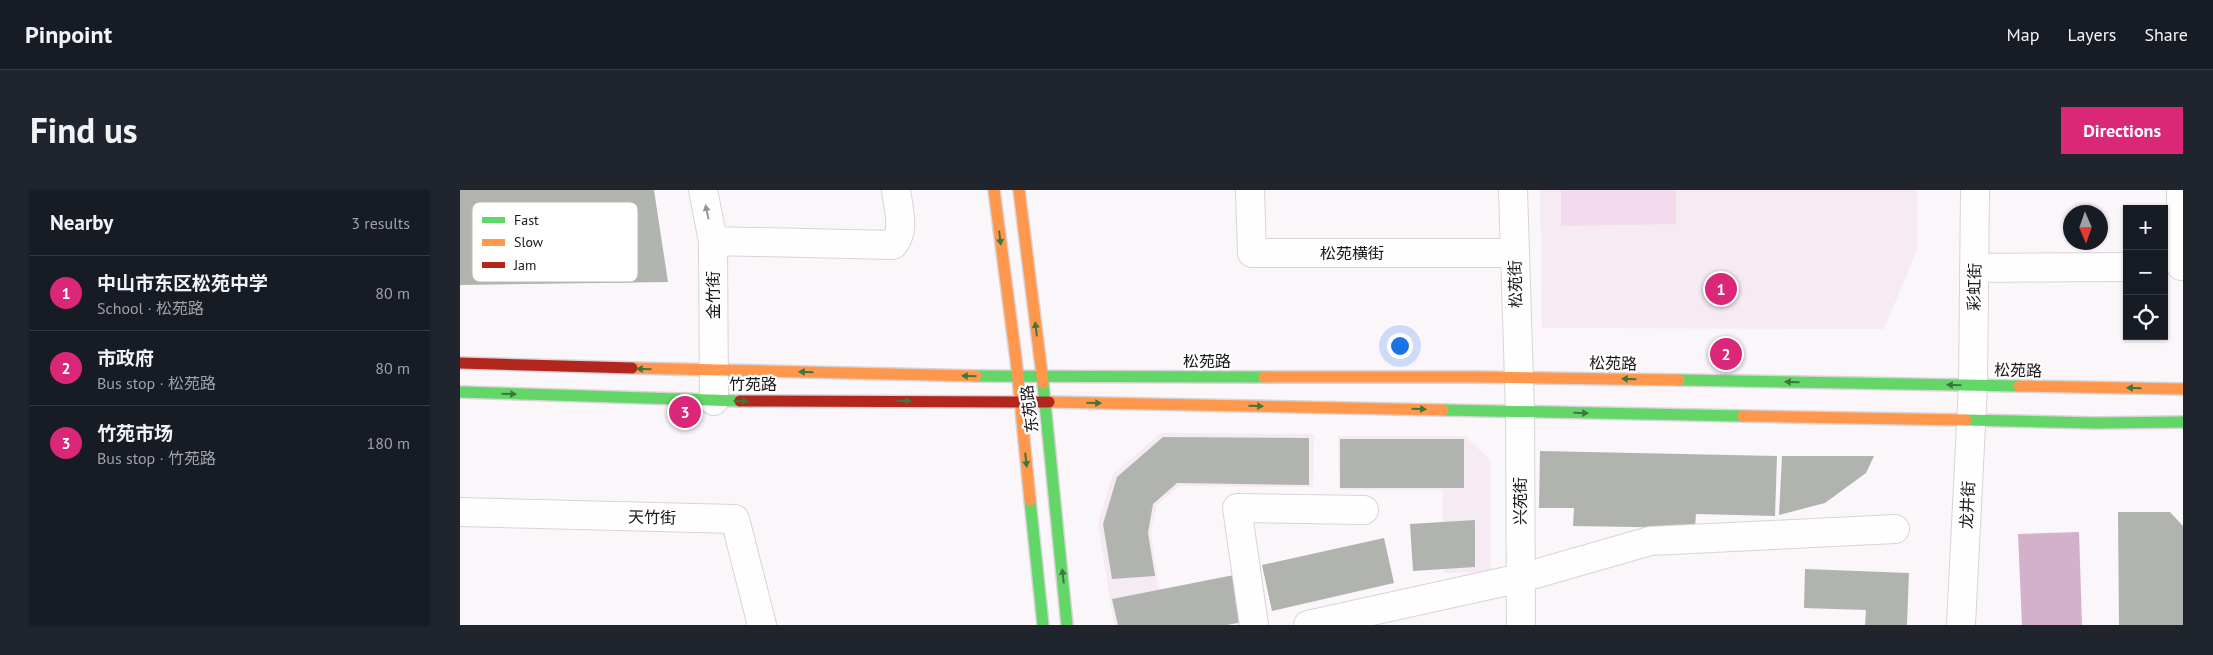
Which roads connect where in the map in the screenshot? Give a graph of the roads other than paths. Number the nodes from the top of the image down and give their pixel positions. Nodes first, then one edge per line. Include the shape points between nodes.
1 (703, 190) edge
2 (896, 190) edge
3 (994, 190) edge
4 (1018, 190) edge
5 (1250, 190) edge
6 (1513, 190) edge
7 (1975, 190) edge
8 (2181, 190) edge
9 (713, 241) junction
10 (1514, 253) junction
11 (2176, 266) edge
12 (2123, 267) edge
13 (1974, 268) junction
14 (460, 362) edge
15 (714, 370) junction
16 (1018, 377) junction
17 (1042, 377) junction
18 (1518, 377) junction
19 (1973, 385) junction
20 (2183, 389) edge
21 (460, 392) edge
22 (714, 401) junction
23 (1020, 402) junction
24 (1045, 402) junction
25 (1520, 412) junction
26 (1971, 421) junction
27 (2183, 422) edge
28 (1364, 510) dead end
29 (460, 512) edge
30 (1895, 529) dead end
31 (1521, 578) junction
32 (1388, 616) edge
33 (762, 625) edge
34 (1043, 625) edge
35 (1068, 625) edge
36 (1254, 625) edge
37 (1308, 625) edge
38 (1521, 625) edge
39 (1961, 625) edge

9 -> 1 street, 金竹街
2 - 9 street via 901,231 893,245
3 -> 16 street, 东苑路
17 -> 4 street, 东苑路
5 - 10 street, 松苑横街 via 1252,253
6 - 10 street, 松苑街
7 - 13 street, 彩虹街
8 - 11 street
9 - 15 street, 金竹街
10 - 18 street, 松苑街
12 - 13 street
13 - 19 street, 彩虹街
15 -> 14 street, 竹苑路
16 -> 15 street, 竹苑路
15 - 22 street, 金竹街
16 - 17 street, 竹苑路
16 - 23 street, 东苑路
17 - 18 street, 松苑路
17 - 24 street, 东苑路
19 -> 18 street, 松苑路
18 - 25 street, 兴苑街
20 -> 19 street, 松苑路
19 - 26 street, 龙井街
21 -> 22 street, 竹苑路
22 -> 23 street, 竹苑路
23 - 24 street, 竹苑路
23 -> 34 street, 东苑路
24 -> 25 street
35 -> 24 street, 东苑路
25 -> 26 street
25 - 31 street, 兴苑街
26 - 27 street
26 - 39 street, 龙井街
28 - 36 street via 1237,508
29 - 33 street, 天竹街 via 735,518
30 - 31 street via 1650,541
31 - 32 street
31 - 38 street, 兴苑街
32 - 37 street

